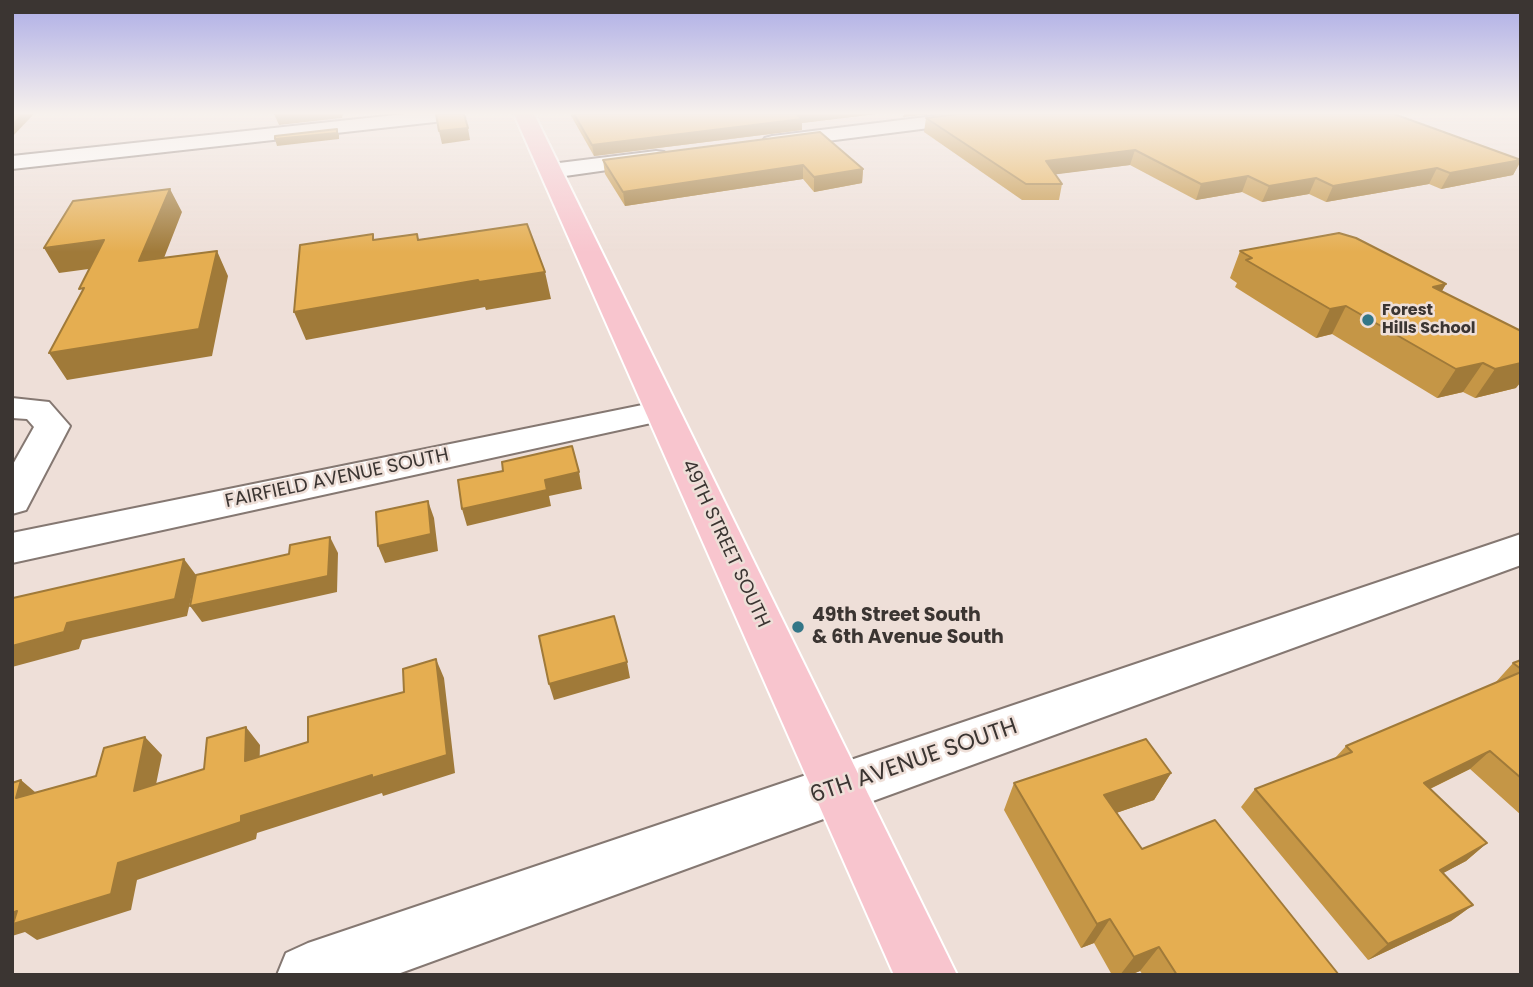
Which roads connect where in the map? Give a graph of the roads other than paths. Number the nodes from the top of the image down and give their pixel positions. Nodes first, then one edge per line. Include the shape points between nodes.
1 (39, 160) edge
2 (546, 160) edge
3 (633, 160) edge
4 (12, 163) edge
5 (551, 171) junction
6 (25, 408) edge
7 (663, 411) junction
8 (12, 501) edge
9 (12, 548) edge
10 (1511, 563) edge
11 (838, 788) junction
12 (308, 975) edge
13 (926, 975) edge

1 - 4 street
2 - 5 main road, 49TH STREET SOUTH
3 - 5 street
5 - 7 main road, 49TH STREET SOUTH
6 - 8 street via 52,426
7 - 9 street, FAIRFIELD AVENUE SOUTH
7 - 11 main road, 49TH STREET SOUTH
10 - 11 street, 6TH AVENUE SOUTH
11 - 12 street, 6TH AVENUE SOUTH
11 - 13 main road, 49TH STREET SOUTH

